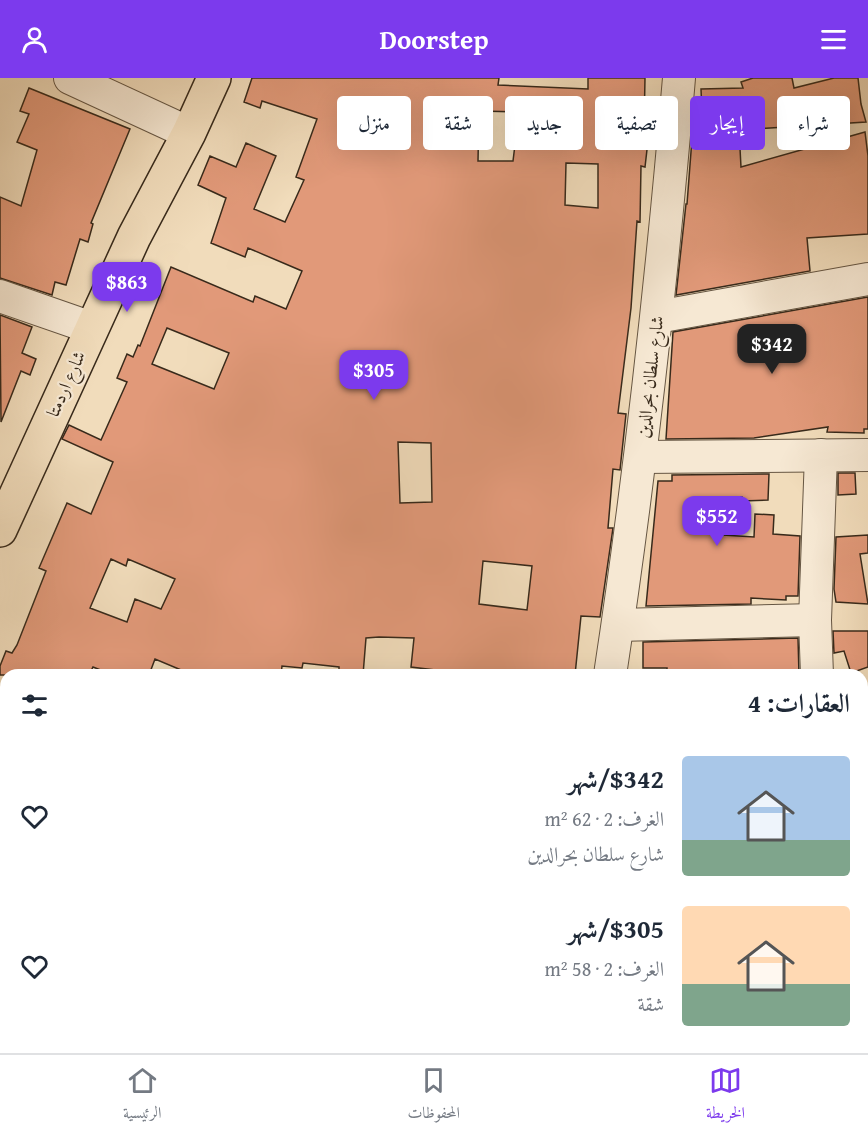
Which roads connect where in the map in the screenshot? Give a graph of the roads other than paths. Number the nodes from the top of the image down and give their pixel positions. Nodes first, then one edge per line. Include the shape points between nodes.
1 (70, 78) edge
2 (214, 78) edge
3 (679, 78) edge
4 (189, 133) junction
5 (868, 279) edge
6 (0, 296) edge
7 (657, 318) junction
8 (92, 328) junction
9 (820, 455) junction
10 (868, 455) edge
11 (641, 457) junction
12 (0, 530) edge
13 (815, 620) junction
14 (618, 625) junction
15 (611, 669) edge
16 (817, 669) edge

1 - 4 street
2 - 4 main road, شارع اردمتا
3 - 7 street, شارع سلطان بحرالدين
4 - 8 main road, شارع اردمتا
5 - 7 street
6 - 8 street
7 - 11 street, شارع سلطان بحرالدين
8 - 12 main road, شارع اردمتا
9 - 10 street
9 - 11 street
9 - 13 street
11 - 14 street, شارع سلطان بحرالدين
13 - 14 street
13 - 16 street
14 - 15 street, شارع سلطان بحرالدين

